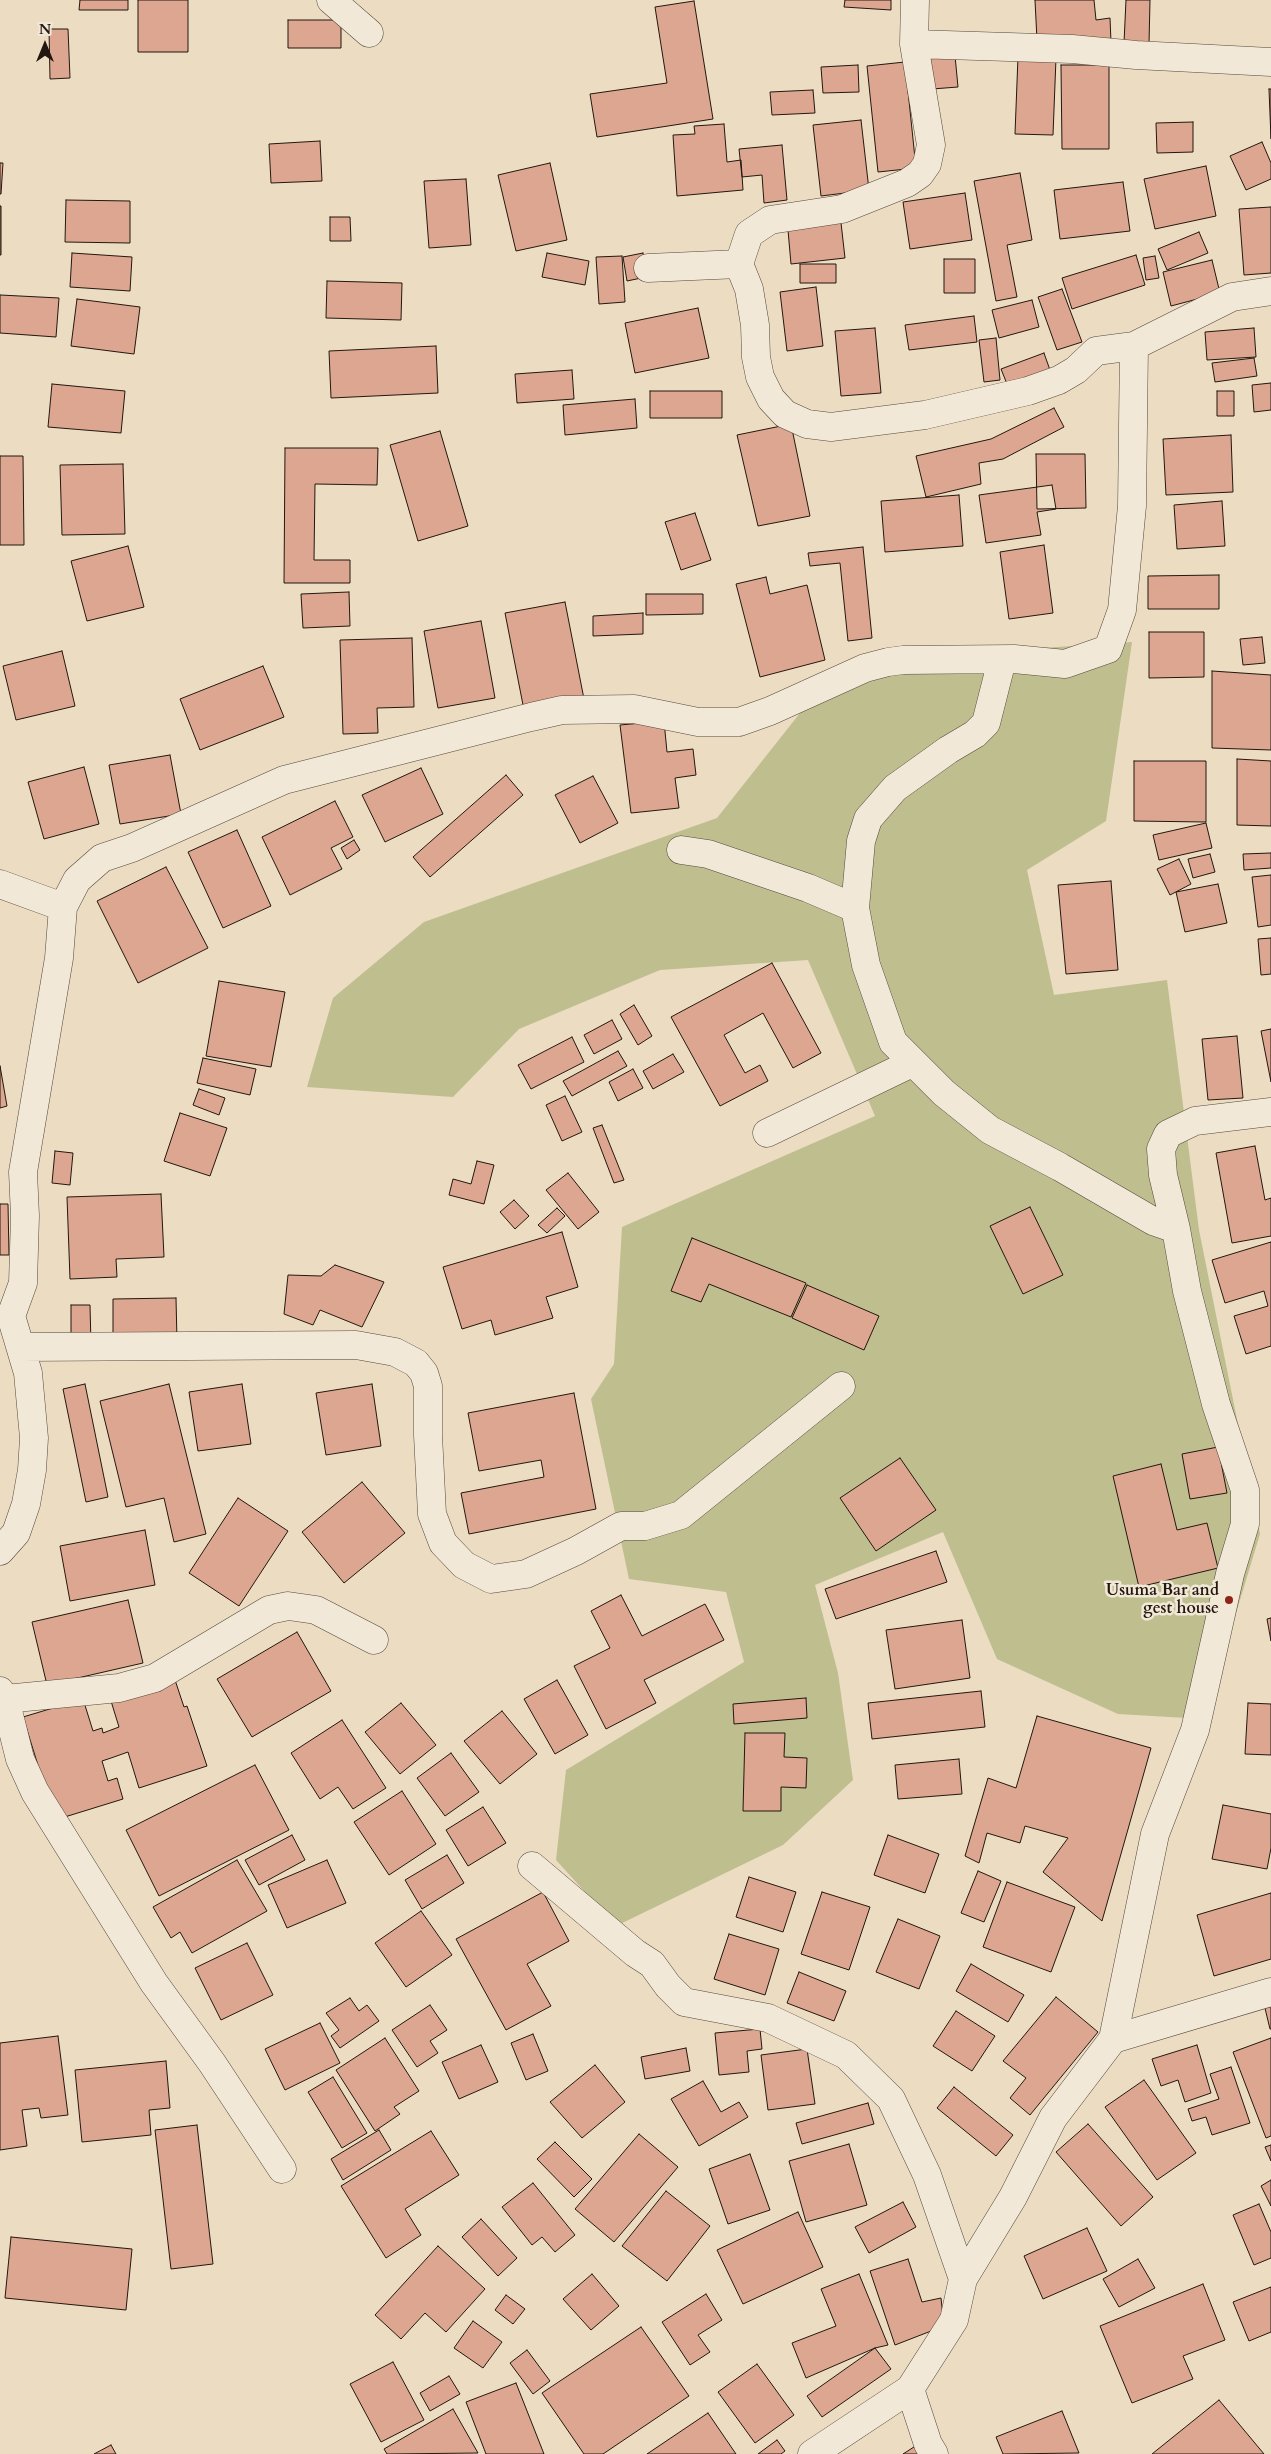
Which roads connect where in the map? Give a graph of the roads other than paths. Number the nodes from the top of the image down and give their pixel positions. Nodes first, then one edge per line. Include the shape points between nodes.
1 (331, 0) edge
2 (915, 0) edge
3 (368, 33) dead end
4 (914, 44) junction
5 (1271, 62) edge
6 (739, 264) junction
7 (648, 268) dead end
8 (1271, 291) edge
9 (1134, 346) junction
10 (1002, 660) junction
11 (681, 850) dead end
12 (0, 884) edge
13 (63, 908) junction
14 (855, 908) junction
15 (912, 1063) junction
16 (1271, 1112) edge
17 (767, 1133) dead end
18 (12, 1177) edge
19 (1176, 1229) junction
20 (21, 1347) junction
21 (841, 1386) dead end
22 (0, 1551) edge
23 (374, 1640) dead end
24 (3, 1695) edge
25 (532, 1866) dead end
26 (1271, 1992) edge
27 (1112, 2039) junction
28 (282, 2169) dead end
29 (963, 2279) junction
30 (910, 2390) junction
31 (812, 2454) edge
32 (934, 2454) edge

1 - 3 street
2 - 4 street
4 - 5 street via 1072,49
4 - 6 street via 931,145 920,174 907,183 842,208 770,220 749,234
6 - 7 street
6 - 9 street via 749,289 756,325 760,377 771,399 785,414 807,424 831,427 906,418 990,400 1059,380 1076,370 1096,351
8 - 9 street via 1232,297
9 - 10 street via 1131,516 1122,610 1108,649 1065,664
10 - 13 street via 888,662 866,668 738,722 698,722 634,709 562,710 284,780 132,848 102,858 77,880
10 - 14 street via 986,723 975,734 895,788 868,819 861,841
11 - 14 street via 708,854 808,888
12 - 13 street
13 - 18 street via 59,958
14 - 15 street via 866,965 893,1042
15 - 17 street
15 - 19 street via 990,1130 1153,1220
16 - 19 street via 1195,1121 1168,1134 1161,1149 1163,1175
18 - 20 street via 25,1216 23,1283 12,1316
19 - 27 street via 1186,1291 1213,1394 1245,1490 1245,1524 1230,1574 1195,1730 1155,1834
20 - 21 street via 356,1345 395,1352 416,1363 428,1386 432,1514 443,1542 464,1565 491,1579 526,1574 621,1526 646,1526 681,1515
20 - 22 street via 31,1398 32,1470 26,1504 16,1533
23 - 24 street via 316,1610 288,1606 269,1610 155,1678 119,1688
24 - 28 street via 20,1758 44,1807 154,1983
25 - 29 street via 652,1964 684,2002 768,2018 846,2055 891,2099 927,2175
26 - 27 street
27 - 29 street via 1054,2118 1013,2197
29 - 30 street via 954,2320
30 - 31 street
30 - 32 street

